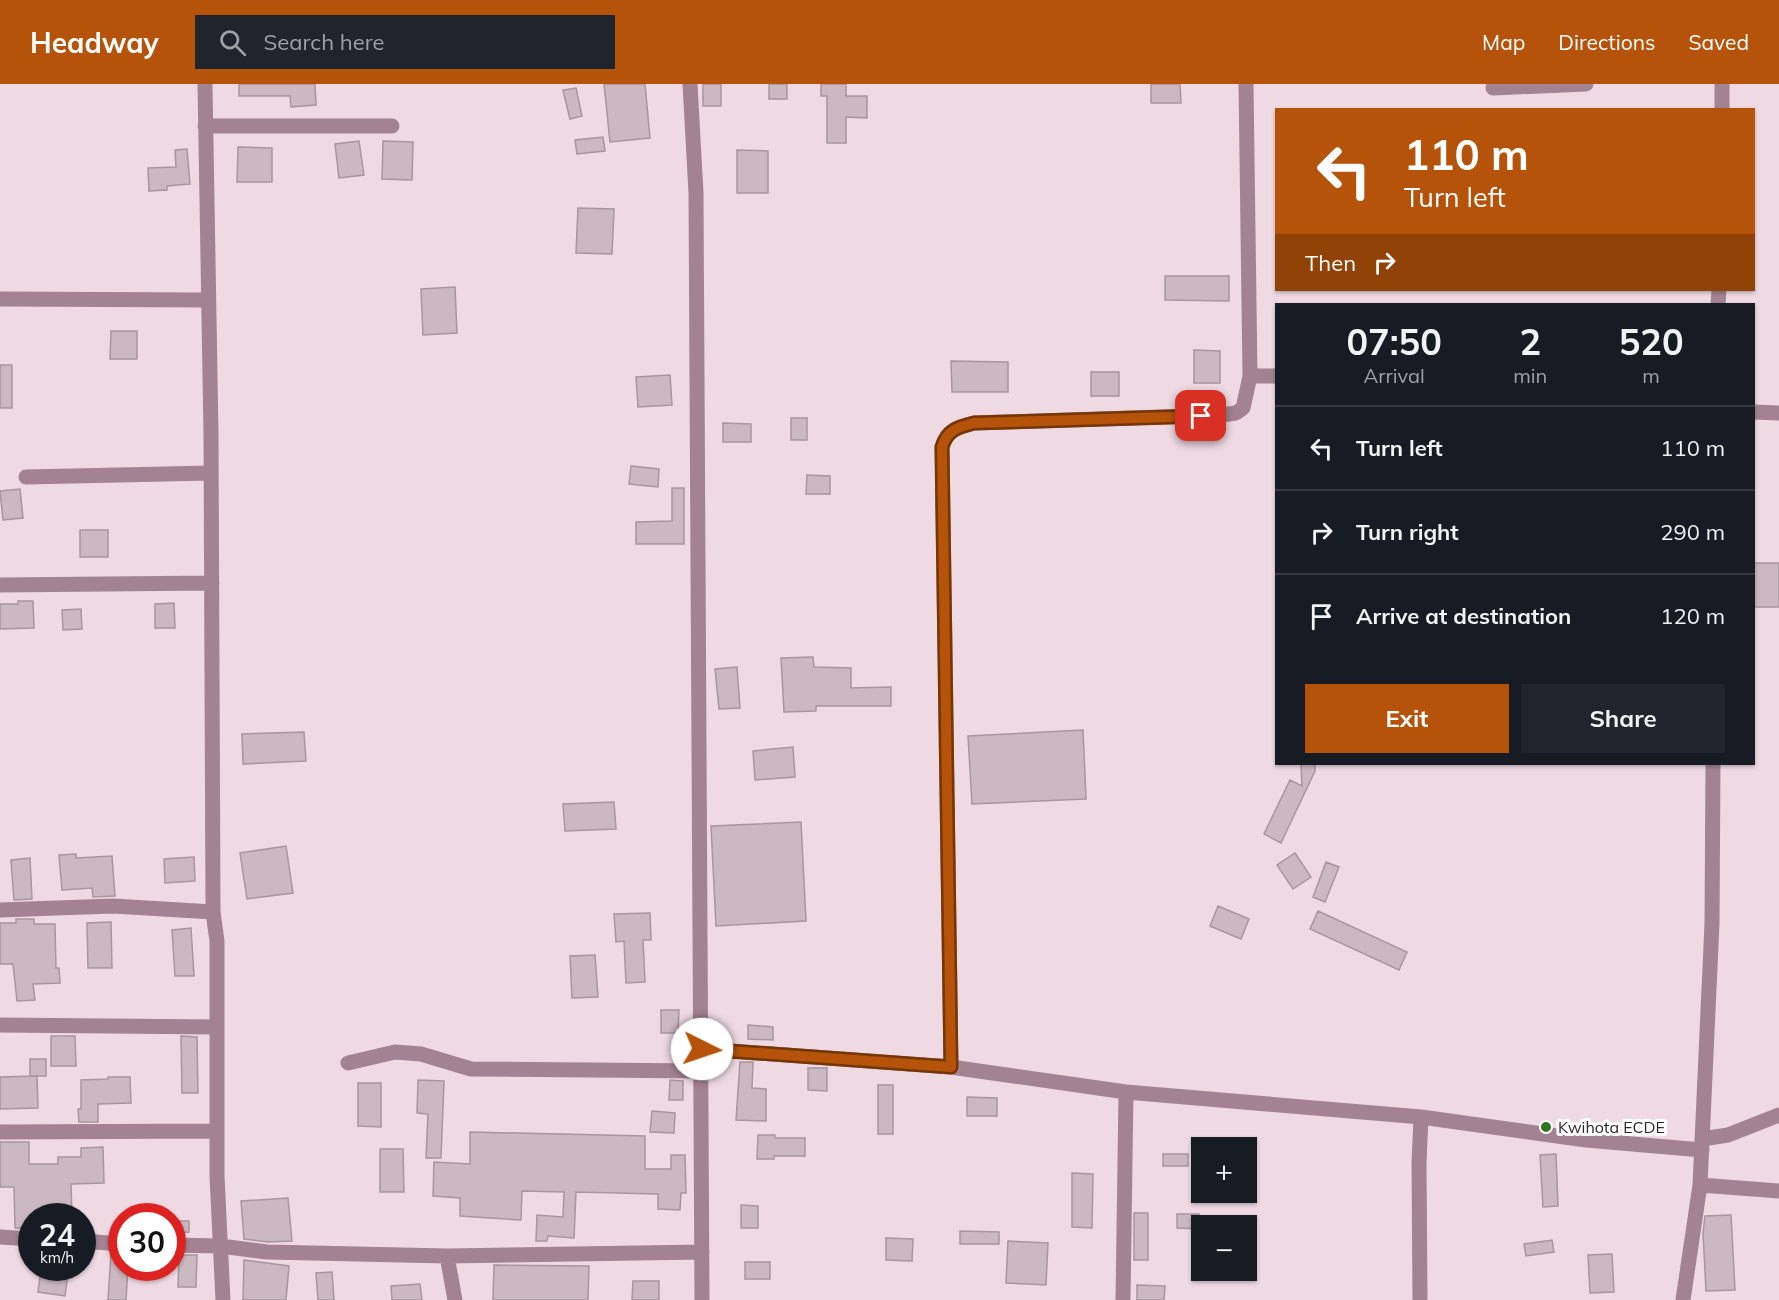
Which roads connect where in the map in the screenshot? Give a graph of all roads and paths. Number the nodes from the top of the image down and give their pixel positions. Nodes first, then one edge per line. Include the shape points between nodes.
1 (205, 84) edge
2 (690, 84) edge
3 (1246, 84) edge
4 (1586, 84) edge
5 (1722, 84) edge
6 (1493, 88) dead end
7 (1722, 108) edge
8 (205, 126) junction
9 (392, 126) dead end
10 (0, 299) edge
11 (207, 300) junction
12 (1250, 376) junction
13 (1275, 376) edge
14 (1755, 412) edge
15 (1779, 413) edge
16 (211, 473) junction
17 (26, 477) dead end
18 (212, 583) junction
19 (0, 585) edge
20 (1713, 765) edge
21 (0, 910) edge
22 (213, 912) junction
23 (0, 1025) edge
24 (217, 1027) junction
25 (702, 1049) junction
26 (348, 1063) dead end
27 (951, 1067) junction
28 (702, 1071) junction
29 (1126, 1092) junction
30 (1779, 1115) edge
31 (1421, 1117) junction
32 (217, 1131) junction
33 (0, 1132) edge
34 (1702, 1144) junction
35 (1700, 1185) junction
36 (1779, 1191) edge
37 (0, 1237) edge
38 (18, 1238) edge
39 (186, 1245) edge
40 (220, 1246) junction
41 (702, 1252) junction
42 (447, 1256) junction
43 (223, 1300) edge
44 (455, 1300) edge
45 (702, 1300) edge
46 (1123, 1300) edge
47 (1420, 1300) edge
48 (1683, 1300) edge

1 - 8 street
2 - 25 street via 696,193
3 - 12 street
4 - 6 street
5 - 7 street
8 - 9 street
8 - 11 street
10 - 11 street
11 - 16 street
12 - 13 street
12 - 27 street via 1246,403 1236,413 974,423 957,427 945,437 942,447
14 - 15 street
16 - 17 street
16 - 18 street
18 - 19 street
18 - 22 street
20 - 34 street via 1712,924
21 - 22 street via 113,906
22 - 24 street
23 - 24 street
24 - 32 street
25 - 27 street
25 - 28 street
26 - 28 street via 395,1052 420,1054 471,1068
27 - 29 street
28 - 41 street
29 - 31 street
29 - 46 street
30 - 34 street
31 - 34 street via 1586,1140
31 - 47 street
32 - 33 street
32 - 40 street
34 - 35 street
35 - 36 street
35 - 48 street
37 - 38 street
39 - 40 street
40 - 42 street via 267,1252
40 - 43 street
41 - 42 street
41 - 45 street
42 - 44 street

